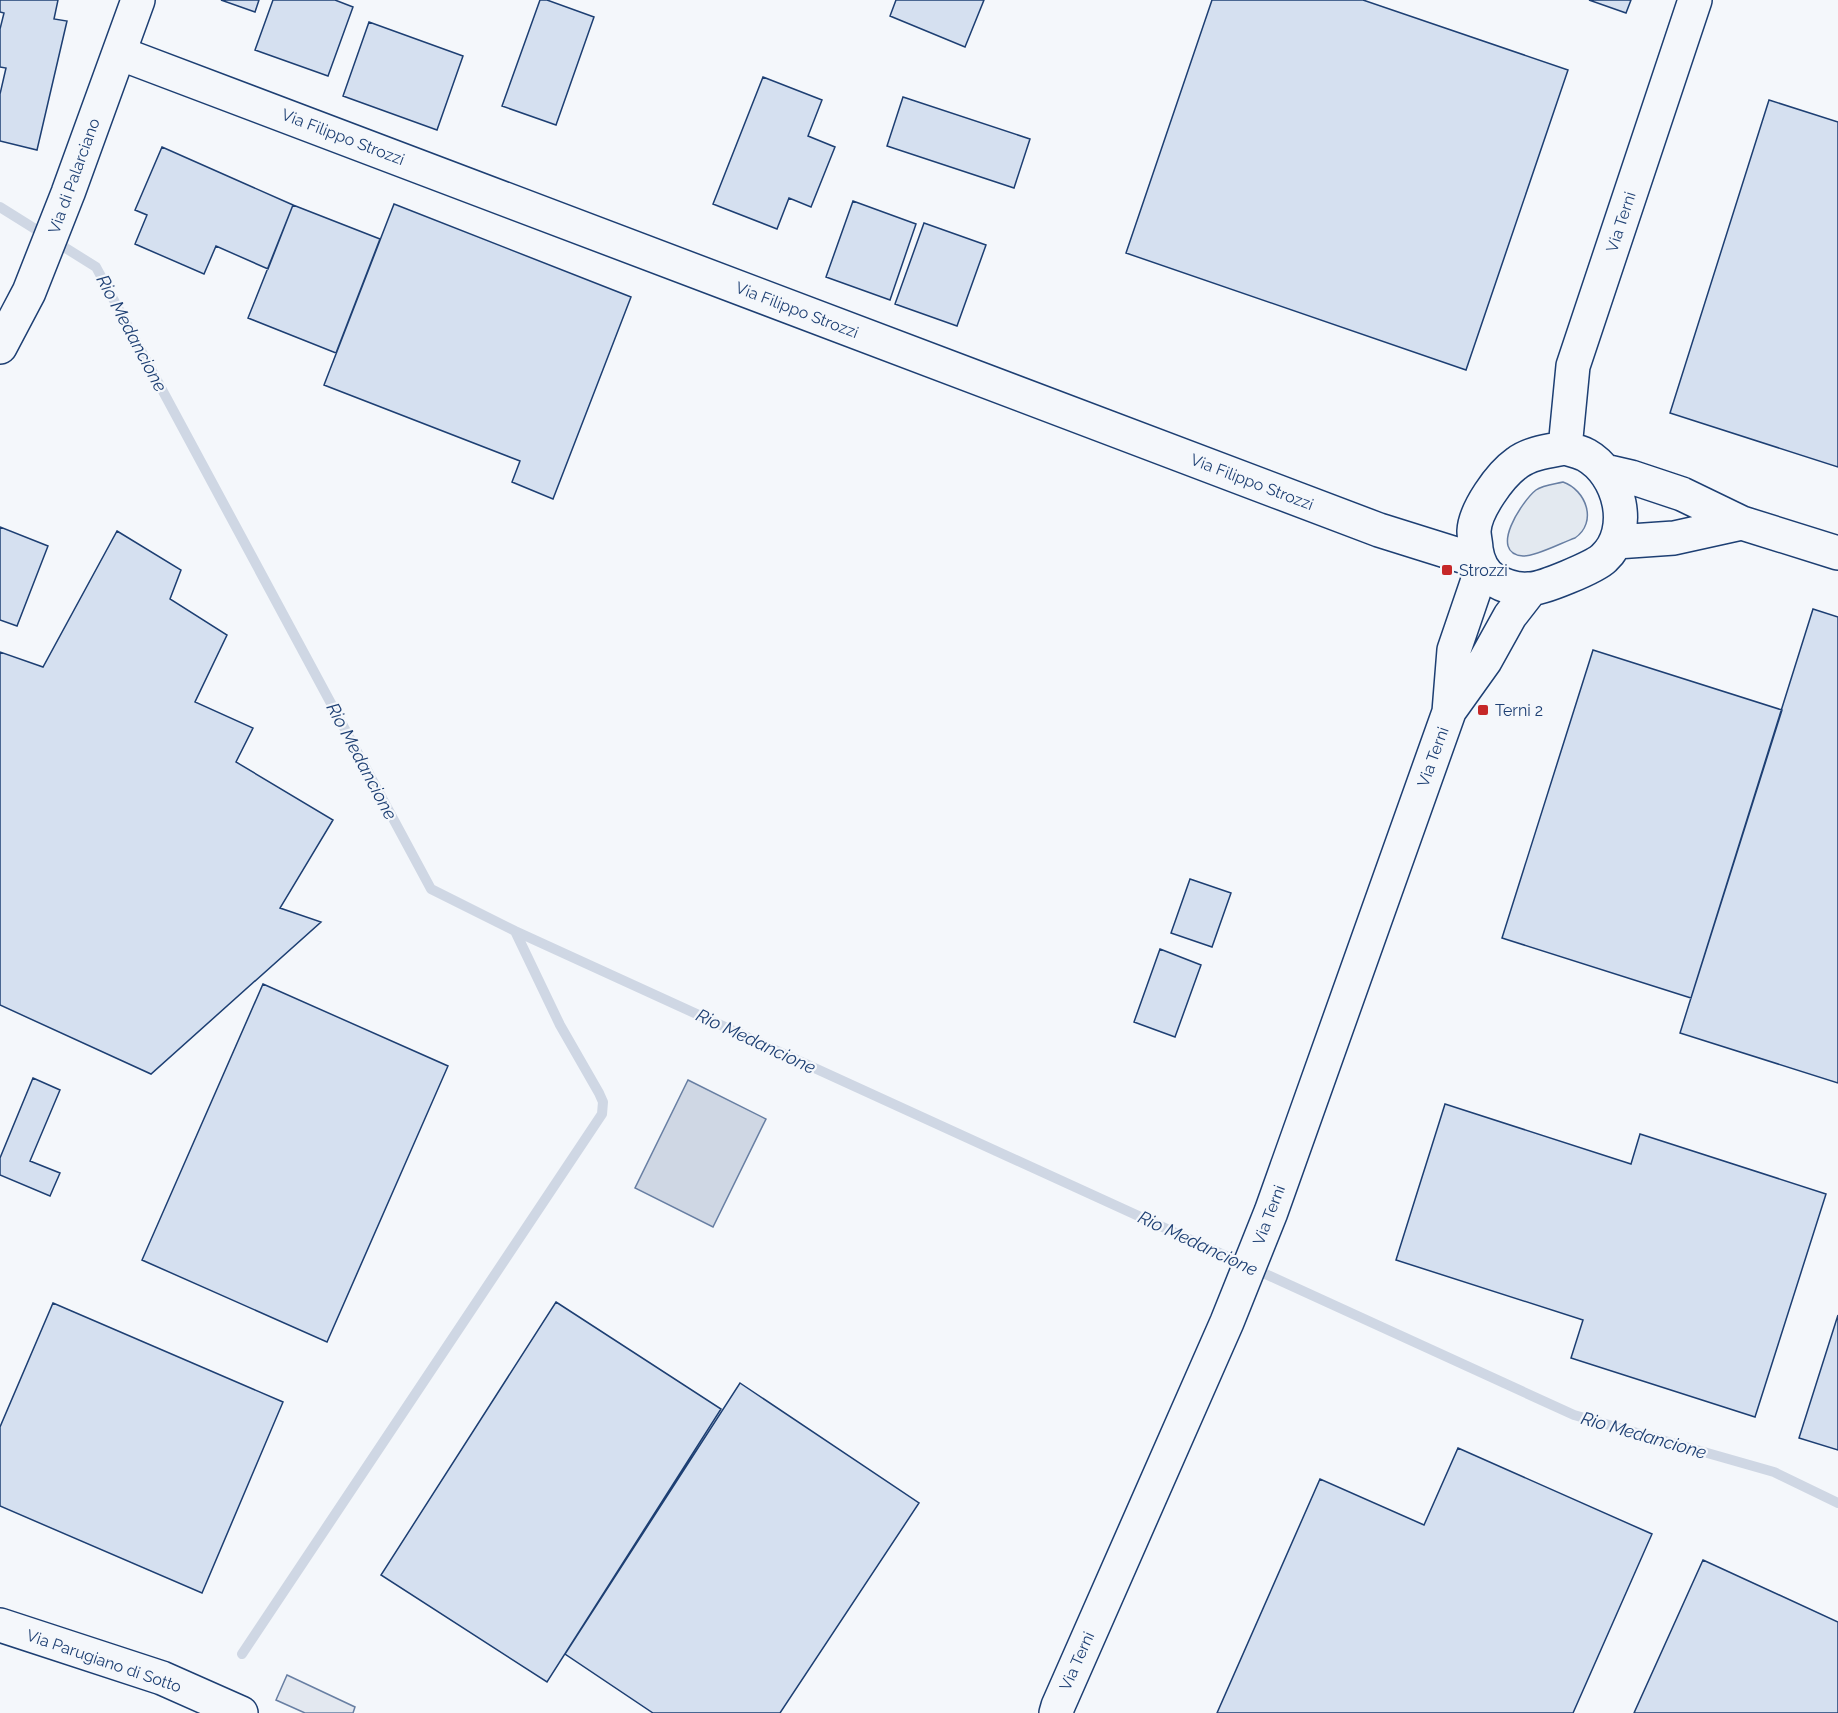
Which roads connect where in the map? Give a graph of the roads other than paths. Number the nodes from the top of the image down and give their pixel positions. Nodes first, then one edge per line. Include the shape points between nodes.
1 (138, 0) edge
2 (1695, 0) edge
3 (119, 52) junction
4 (0, 347) edge
5 (1565, 448) junction
6 (1605, 471) junction
7 (1742, 523) junction
8 (1616, 542) junction
9 (1838, 553) edge
10 (1480, 564) junction
11 (1531, 589) junction
12 (1449, 712) junction
13 (0, 1625) edge
14 (1054, 1711) edge
15 (241, 1713) edge

1 - 3 street, Via di Palarciano
2 - 5 street, Via Terni via 1573,366
3 - 4 street, Via di Palarciano via 29,292
3 - 10 street, Via Filippo Strozzi via 1368,526
5 - 6 street via 1586,455
5 - 10 street via 1531,455 1502,478 1482,506 1474,531
6 - 7 street via 1682,494
6 - 8 street via 1617,495 1622,521
7 - 8 street via 1674,538
7 - 9 street
8 - 11 street via 1591,567
10 - 11 street via 1493,579 1511,587
10 - 12 street, Via Terni via 1454,650
11 - 12 street, Via Terni
12 - 14 street, Via Terni via 1227,1322
13 - 15 street, Via Parugiano di Sotto via 162,1678

